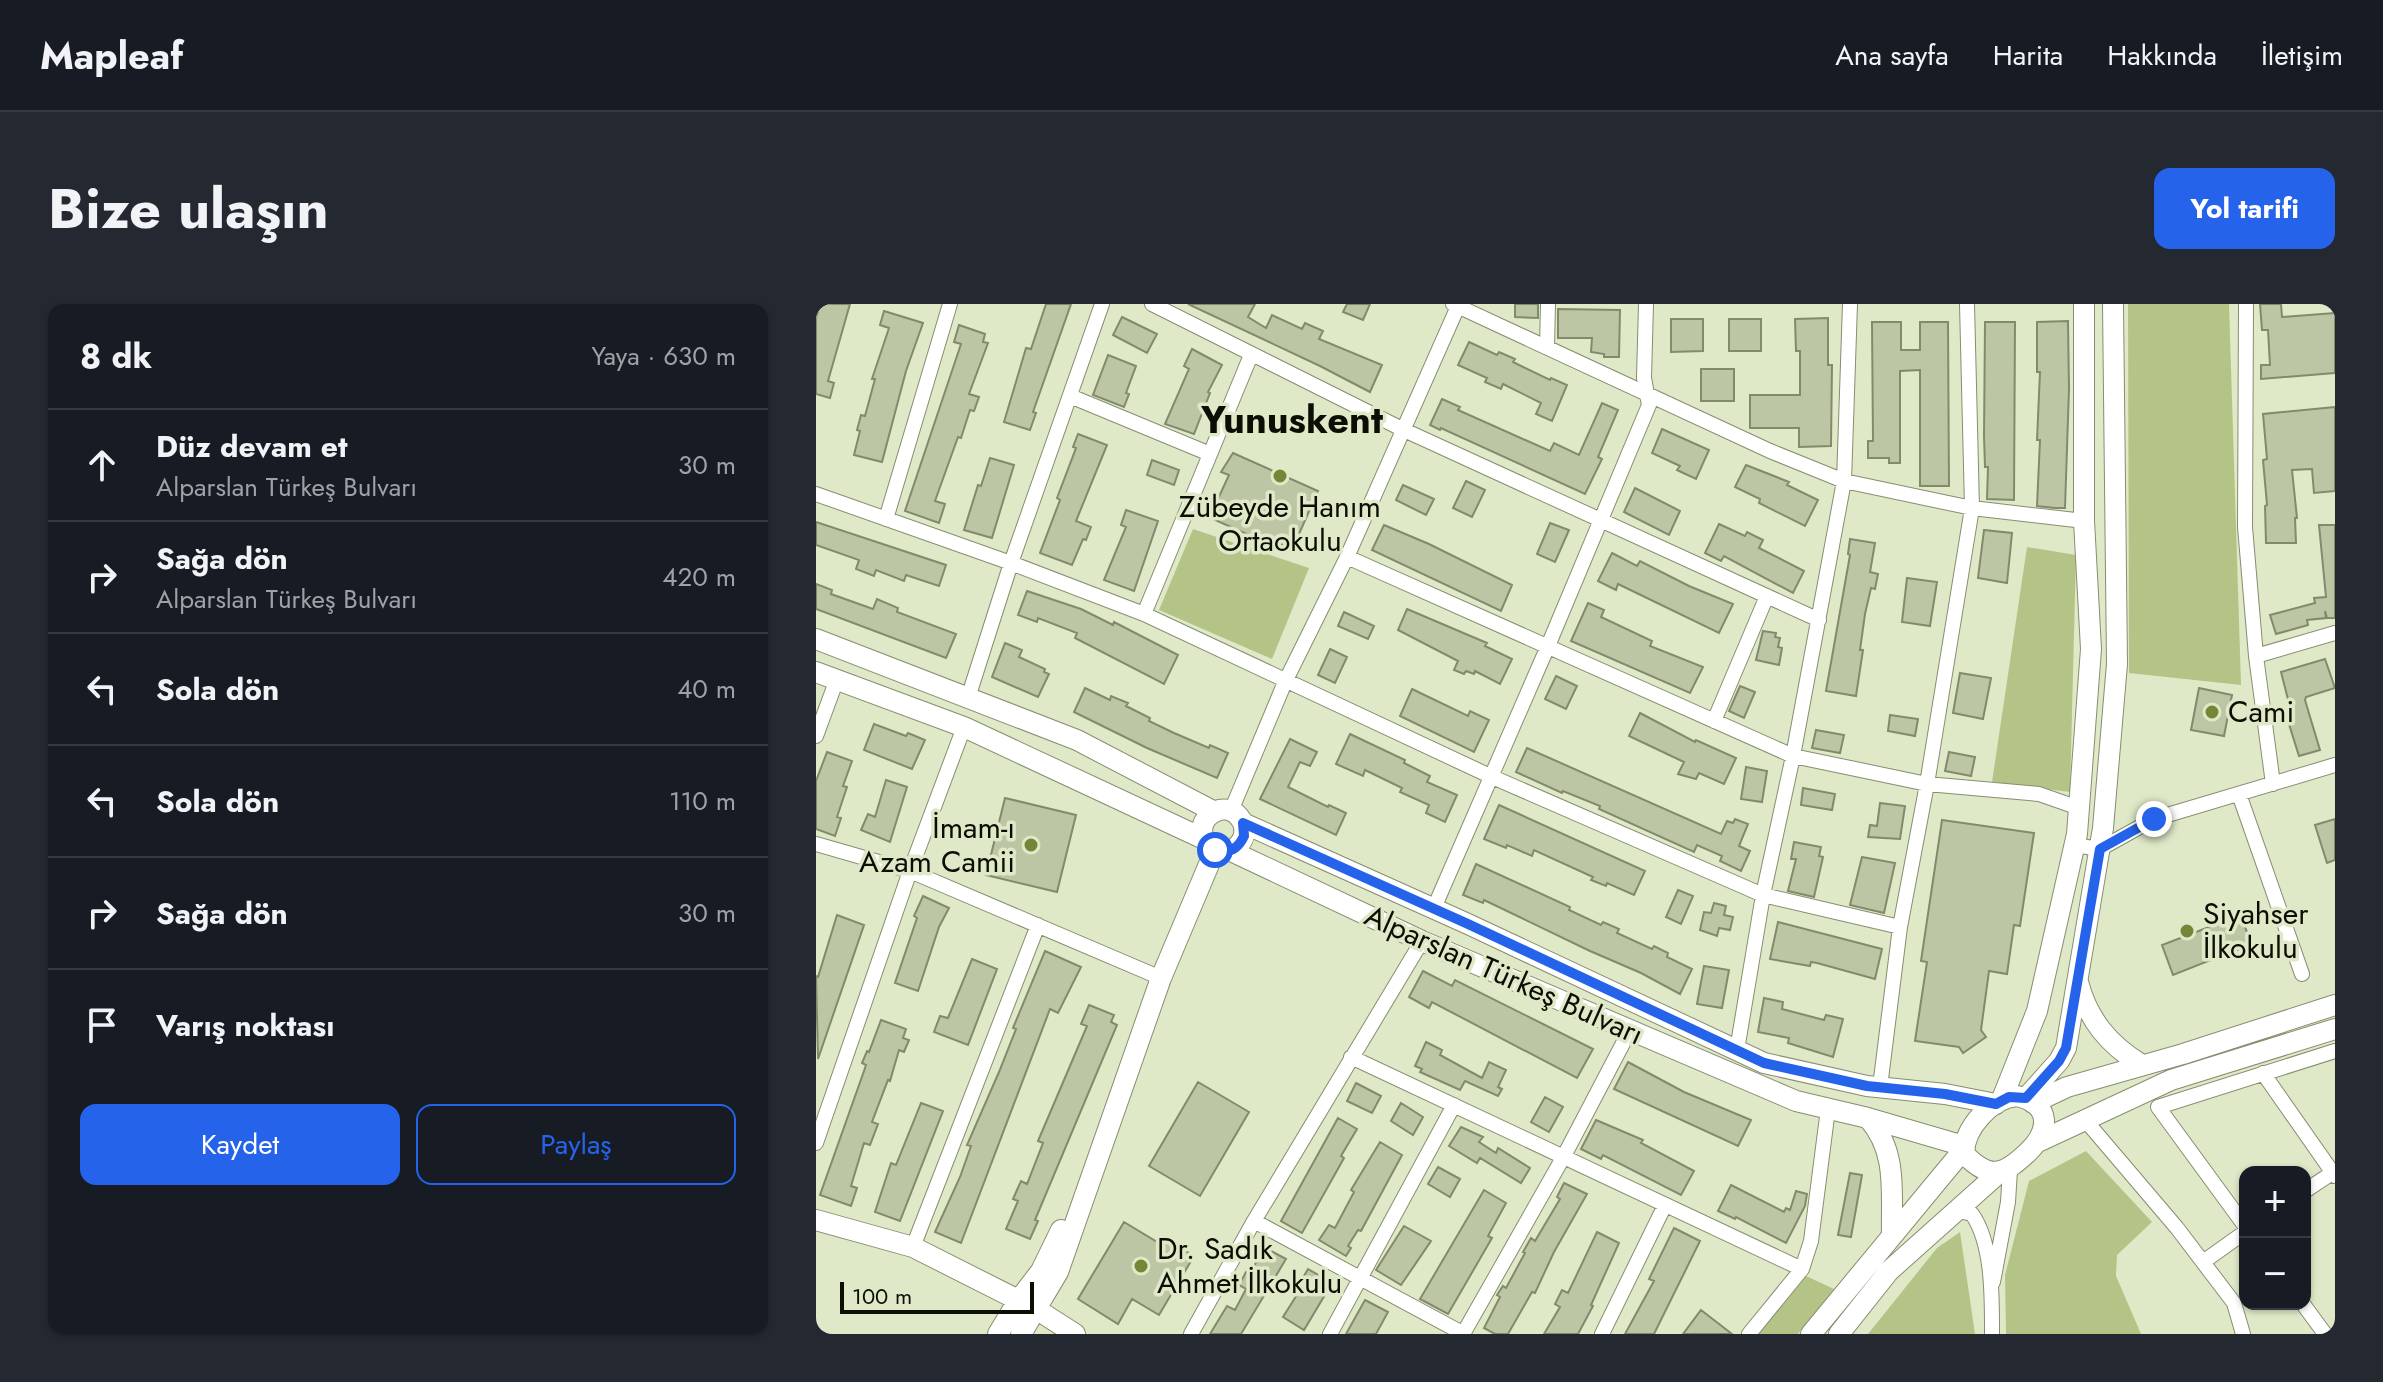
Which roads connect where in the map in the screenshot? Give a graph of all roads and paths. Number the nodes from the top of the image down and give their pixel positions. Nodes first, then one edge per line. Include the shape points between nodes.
1 (950, 304) edge
2 (1102, 304) edge
3 (1152, 304) edge
4 (1548, 304) edge
5 (1646, 304) edge
6 (1850, 304) edge
7 (1967, 304) edge
8 (2084, 304) edge
9 (2113, 304) edge
10 (2246, 304) edge
11 (1457, 305) edge
12 (1547, 347) junction
13 (1251, 355) junction
14 (1646, 392) junction
15 (1070, 396) junction
16 (1404, 430) junction
17 (1210, 454) junction
18 (1844, 481) junction
19 (816, 494) edge
20 (1972, 508) junction
21 (886, 519) junction
22 (1601, 520) junction
23 (2084, 521) junction
24 (1347, 557) junction
25 (1011, 563) junction
26 (1767, 596) junction
27 (1144, 614) junction
28 (1819, 620) junction
29 (2335, 633) edge
30 (816, 639) edge
31 (1548, 646) junction
32 (2256, 656) junction
33 (816, 672) edge
34 (837, 679) junction
35 (1285, 682) junction
36 (968, 698) junction
37 (1714, 721) junction
38 (964, 727) junction
39 (816, 736) edge
40 (1793, 756) junction
41 (2335, 765) edge
42 (1490, 776) junction
43 (1927, 784) junction
44 (2273, 784) junction
45 (2239, 794) junction
46 (2079, 808) junction
47 (1230, 815) junction
48 (816, 844) edge
49 (2074, 845) junction
50 (1217, 847) junction
51 (2100, 849) junction
52 (910, 871) junction
53 (1763, 895) junction
54 (1434, 908) junction
55 (1038, 925) junction
56 (1900, 927) junction
57 (1422, 941) junction
58 (2302, 974) dead end
59 (2077, 976) junction
60 (1161, 978) junction
61 (2335, 1005) edge
62 (2335, 1029) edge
63 (1630, 1030) junction
64 (1737, 1050) junction
65 (2335, 1051) edge
66 (1351, 1057) junction
67 (2142, 1065) junction
68 (2263, 1073) junction
69 (1880, 1087) junction
70 (2030, 1100) junction
71 (1999, 1102) junction
72 (1454, 1105) junction
73 (1828, 1109) junction
74 (1868, 1118) junction
75 (2086, 1121) junction
76 (2040, 1141) junction
77 (816, 1143) edge
78 (1964, 1147) junction
79 (1564, 1156) junction
80 (2006, 1170) junction
81 (2334, 1173) edge
82 (2311, 1187) edge
83 (1665, 1205) junction
84 (1955, 1210) junction
85 (2239, 1218) edge
86 (816, 1220) edge
87 (1254, 1221) junction
88 (1892, 1234) junction
89 (2239, 1236) edge
90 (913, 1247) junction
91 (2203, 1262) junction
92 (1802, 1269) junction
93 (1361, 1278) junction
94 (1992, 1291) junction
95 (1027, 1305) junction
96 (2307, 1310) edge
97 (998, 1334) edge
98 (1021, 1334) edge
99 (1075, 1334) edge
100 (1191, 1334) edge
101 (1330, 1334) edge
102 (1464, 1334) edge
103 (1602, 1334) edge
104 (1749, 1334) edge
105 (1811, 1334) edge
106 (1839, 1334) edge
107 (1992, 1334) edge
108 (2243, 1334) edge
109 (2325, 1334) edge

1 - 21 street
2 - 15 street
3 - 13 street
4 - 12 street
5 - 14 street
6 - 18 street
7 - 20 street
8 - 23 main road
9 - 51 main road via 2117,664
10 - 32 street via 2245,527
11 - 12 street
11 - 16 street
12 - 14 street
13 - 16 street
13 - 17 street
14 - 18 street
14 - 22 street via 1649,405
15 - 17 street
15 - 25 street
16 - 22 street
16 - 24 street
17 - 27 street
18 - 20 street
18 - 28 street
19 - 21 street
20 - 23 street
20 - 43 street
21 - 25 street
22 - 26 street
22 - 31 street
23 - 46 main road via 2091,649
24 - 31 street
24 - 35 street
25 - 27 street
25 - 36 street
26 - 28 street
26 - 37 street
27 - 35 street
28 - 40 street
29 - 32 street
30 - 36 main road, Alparslan Türkeş Bulvarı
31 - 37 street
31 - 42 street
32 - 44 street
33 - 34 main road, Alparslan Türkeş Bulvarı
34 - 38 main road, Alparslan Türkeş Bulvarı
34 - 39 street
35 - 42 street
35 - 47 street
36 - 47 main road, Alparslan Türkeş Bulvarı via 1077,740
37 - 40 street
38 - 50 main road, Alparslan Türkeş Bulvarı
38 - 52 street
40 - 43 street
40 - 53 street
41 - 44 street
42 - 53 street
42 - 54 street
43 - 46 street via 2039,794
43 - 56 street
44 - 45 street
45 - 51 street via 2154,819
45 - 58 street
46 - 49 main road
47 - 50 main road via 1205,821
47 - 50 main road via 1244,836 1241,842
47 - 54 main road, Alparslan Türkeş Bulvarı
48 - 52 street
49 - 51 street
49 - 71 main road via 2037,1011
50 - 57 main road, Alparslan Türkeş Bulvarı
50 - 60 main road
51 - 59 main road
52 - 55 street
52 - 77 street
53 - 56 street
53 - 64 street
54 - 64 main road, Alparslan Türkeş Bulvarı
55 - 60 street
55 - 90 street
56 - 69 street
57 - 63 main road, Alparslan Türkeş Bulvarı
57 - 66 street
59 - 67 main road via 2100,1030
59 - 70 main road via 2066,1048
60 - 95 main road via 1058,1272
61 - 67 main road
62 - 75 main road via 2171,1080
63 - 73 main road, Alparslan Türkeş Bulvarı via 1796,1101
63 - 79 street
64 - 69 main road, Alparslan Türkeş Bulvarı via 1764,1063
65 - 68 street
66 - 72 street
66 - 87 street
67 - 70 main road
68 - 81 street
68 - 85 street via 2158,1107
69 - 71 main road, Alparslan Türkeş Bulvarı
70 - 71 main road via 2017,1096
70 - 76 main road via 2043,1118
71 - 78 main road via 1981,1116
72 - 79 street
72 - 93 street
73 - 74 main road, Alparslan Türkeş Bulvarı
73 - 92 street via 1811,1241
74 - 78 main road, Alparslan Türkeş Bulvarı
74 - 88 main road via 1889,1152
75 - 76 main road
75 - 91 street
76 - 80 main road
78 - 80 main road via 1977,1167
78 - 88 main road
79 - 83 street
79 - 102 street
80 - 84 main road
80 - 94 street via 2008,1202
81 - 82 street
83 - 92 street
83 - 103 street
84 - 94 street via 1972,1214 1977,1221
84 - 106 main road via 1889,1271
86 - 90 main road
87 - 93 street
87 - 100 street
88 - 105 main road
89 - 91 street
90 - 95 main road
91 - 108 street via 2234,1303
92 - 104 street
93 - 101 street
93 - 102 street
94 - 107 street
95 - 97 main road
95 - 98 main road
95 - 99 main road
96 - 109 street

